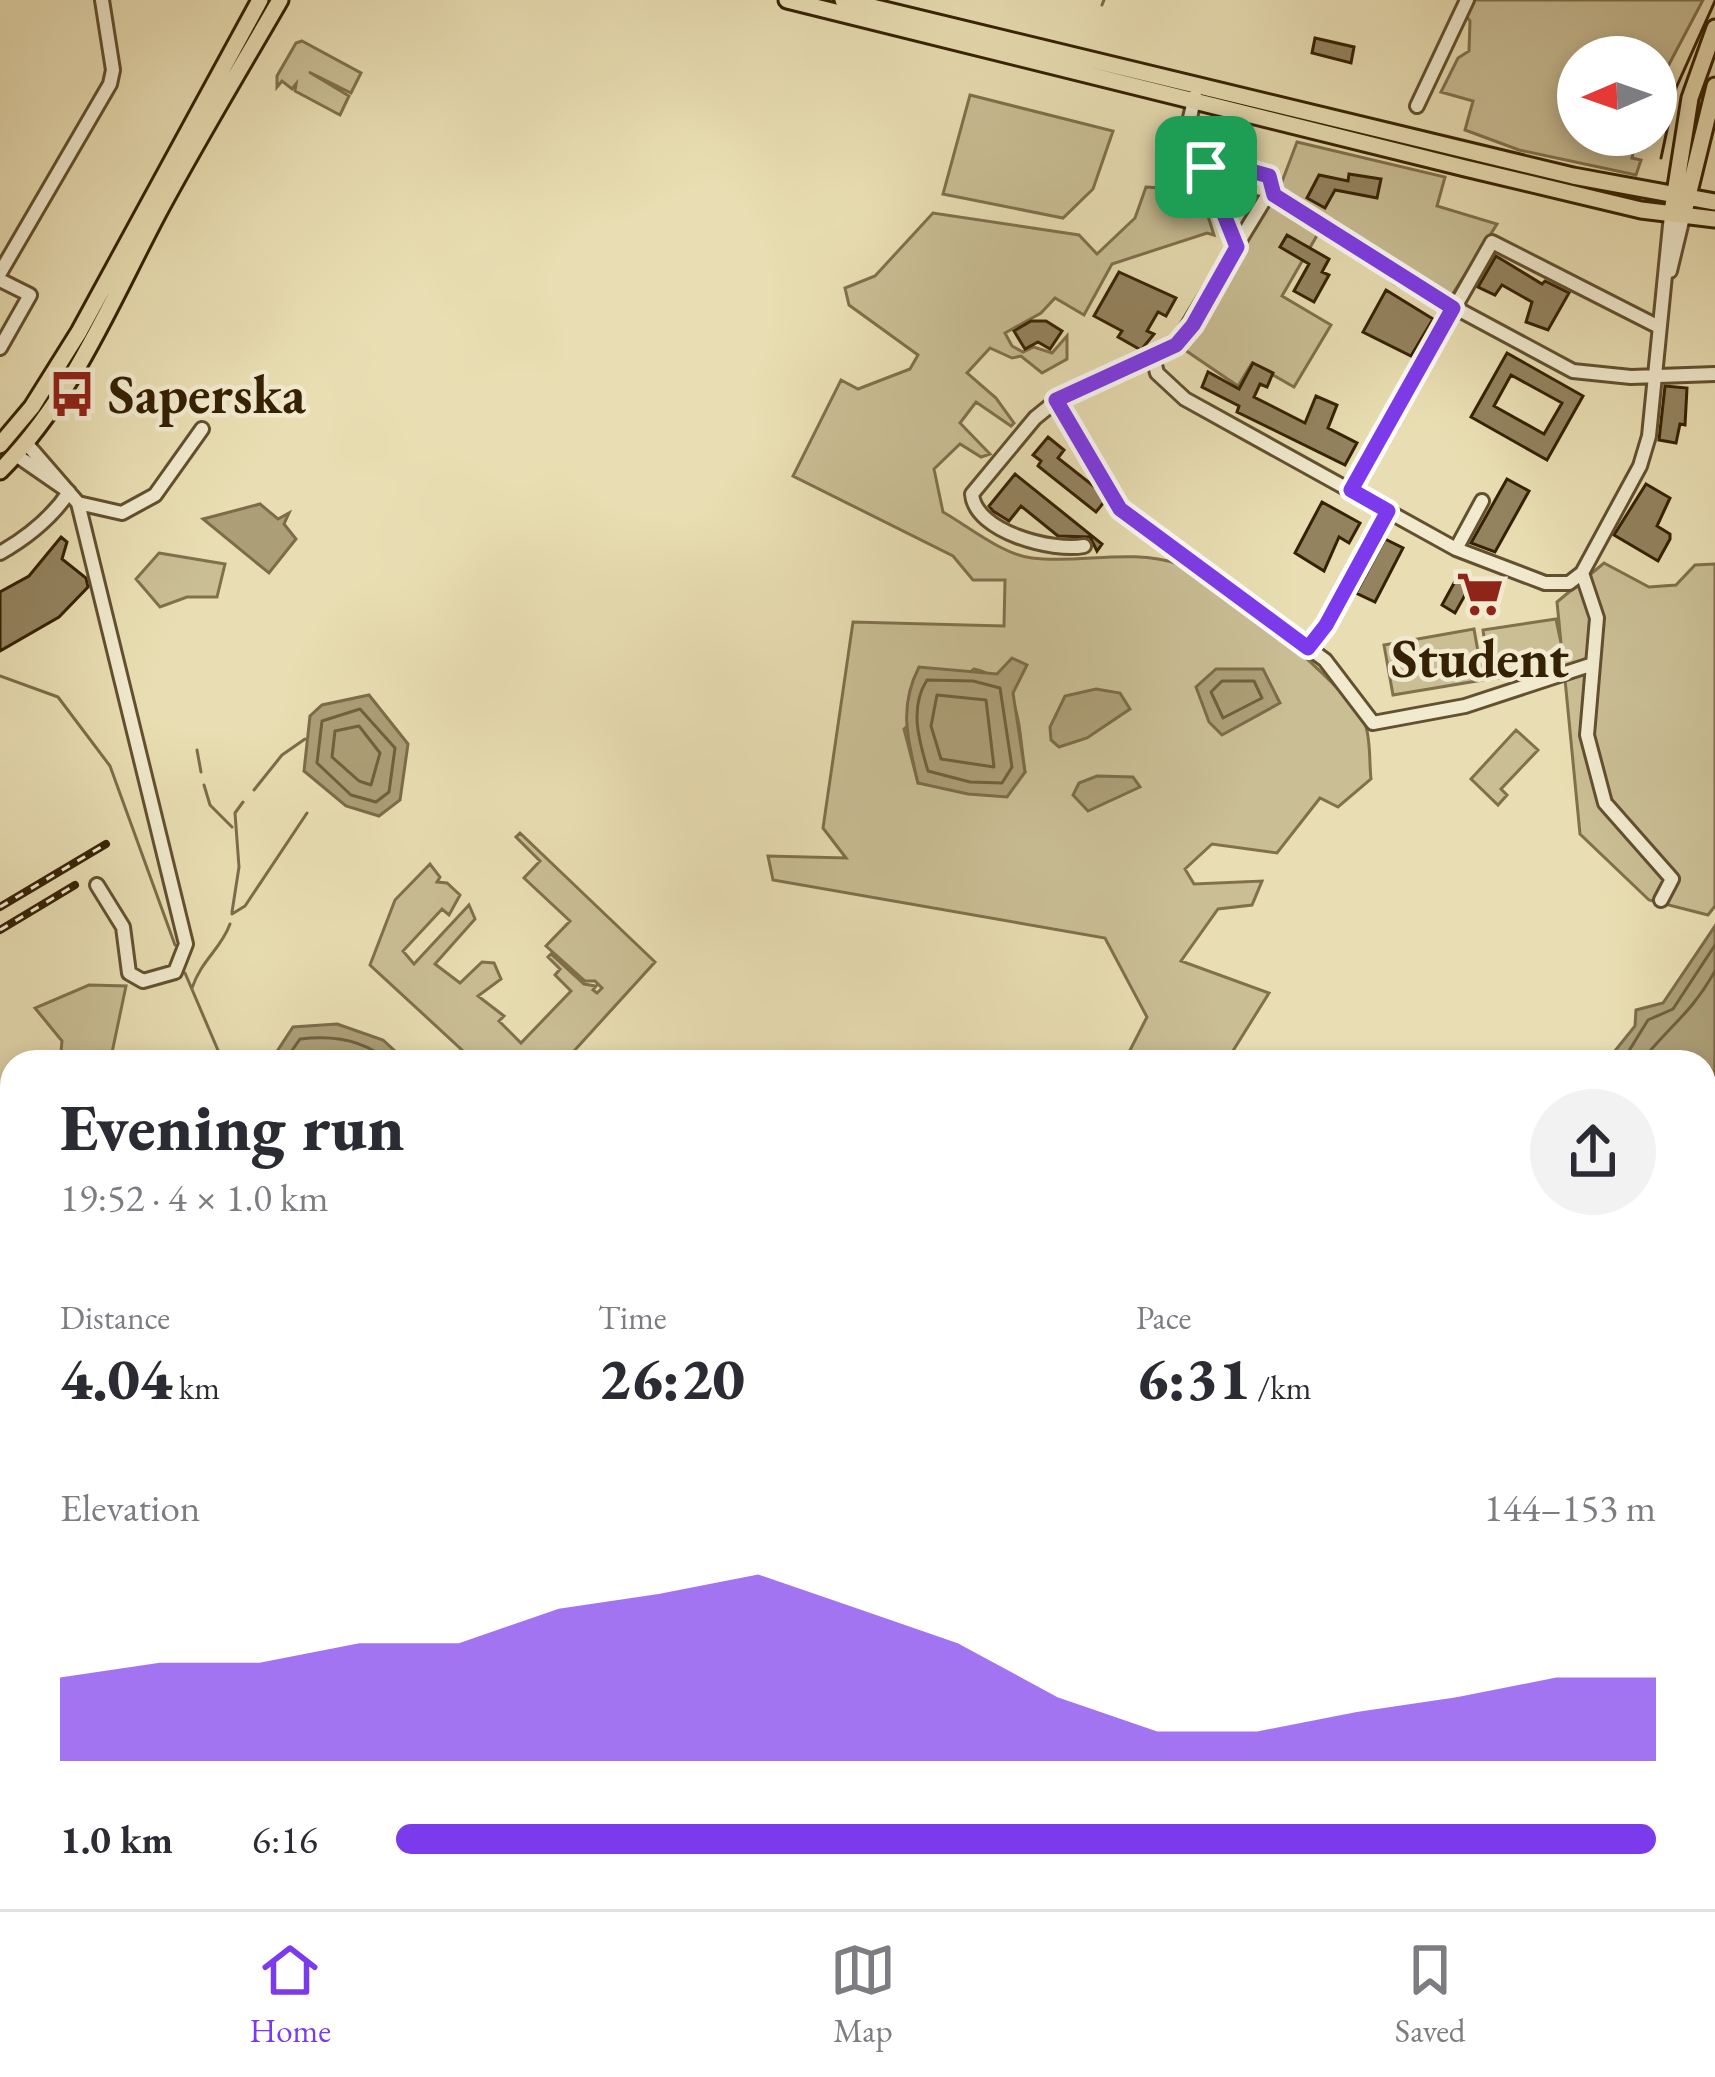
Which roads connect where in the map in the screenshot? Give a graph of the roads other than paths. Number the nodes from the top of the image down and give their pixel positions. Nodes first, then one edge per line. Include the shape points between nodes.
1 (102, 0) edge
2 (260, 0) edge
3 (280, 0) edge
4 (788, 0) edge
5 (843, 0) edge
6 (1467, 0) edge
7 (1715, 28) edge
8 (1715, 86) edge
9 (1195, 95) junction
10 (1417, 106) dead end
11 (1201, 157) junction
12 (1209, 175) junction
13 (1684, 179) junction
14 (1269, 192) junction
15 (1684, 204) edge
16 (1715, 219) edge
17 (1237, 247) junction
18 (0, 276) edge
19 (1453, 308) junction
20 (1659, 327) junction
21 (0, 348) edge
22 (1153, 357) junction
23 (1655, 374) junction
24 (1715, 374) edge
25 (1631, 377) junction
26 (1056, 400) junction
27 (1652, 403) junction
28 (202, 429) dead end
29 (4, 441) edge
30 (21, 449) junction
31 (0, 471) edge
32 (1351, 490) junction
33 (73, 497) junction
34 (1482, 501) dead end
35 (1388, 511) junction
36 (1084, 546) dead end
37 (1456, 549) junction
38 (0, 553) edge
39 (1582, 572) junction
40 (1308, 648) junction
41 (1590, 665) junction
42 (97, 885) dead end
43 (1661, 900) dead end

1 - 18 street via 110,84
2 - 29 main road via 79,332
3 - 30 main road via 76,367
4 - 9 main road
5 - 9 main road
6 - 10 street
7 - 13 main road via 1690,98
8 - 13 main road
9 - 11 street via 1189,122
9 - 15 main road
11 - 12 street
11 - 14 street via 1269,176
12 - 14 street
12 - 17 street
13 - 15 main road
13 - 15 main road
14 - 17 street
14 - 19 street
15 - 16 main road
15 - 20 street
17 - 22 street via 1193,325
18 - 21 street via 30,296
19 - 20 street via 1492,242
19 - 25 street via 1574,370
19 - 32 street
20 - 23 street
22 - 26 street
22 - 32 street via 1157,373 1185,399
23 - 24 street
23 - 25 street
23 - 27 street
25 - 27 street
26 - 36 street via 968,500 1018,539
26 - 40 street via 1120,509
27 - 39 street via 1640,466
28 - 33 street via 145,504 116,513
29 - 30 main road
30 - 31 main road
30 - 33 street
32 - 35 street
33 - 38 street
33 - 42 street via 186,944 175,972 134,977 120,920
34 - 37 street
35 - 37 street
35 - 40 street
37 - 39 street via 1545,583 1569,583
39 - 41 street via 1597,618
40 - 41 street via 1373,723 1465,706
41 - 43 street via 1587,735 1605,803 1672,879

